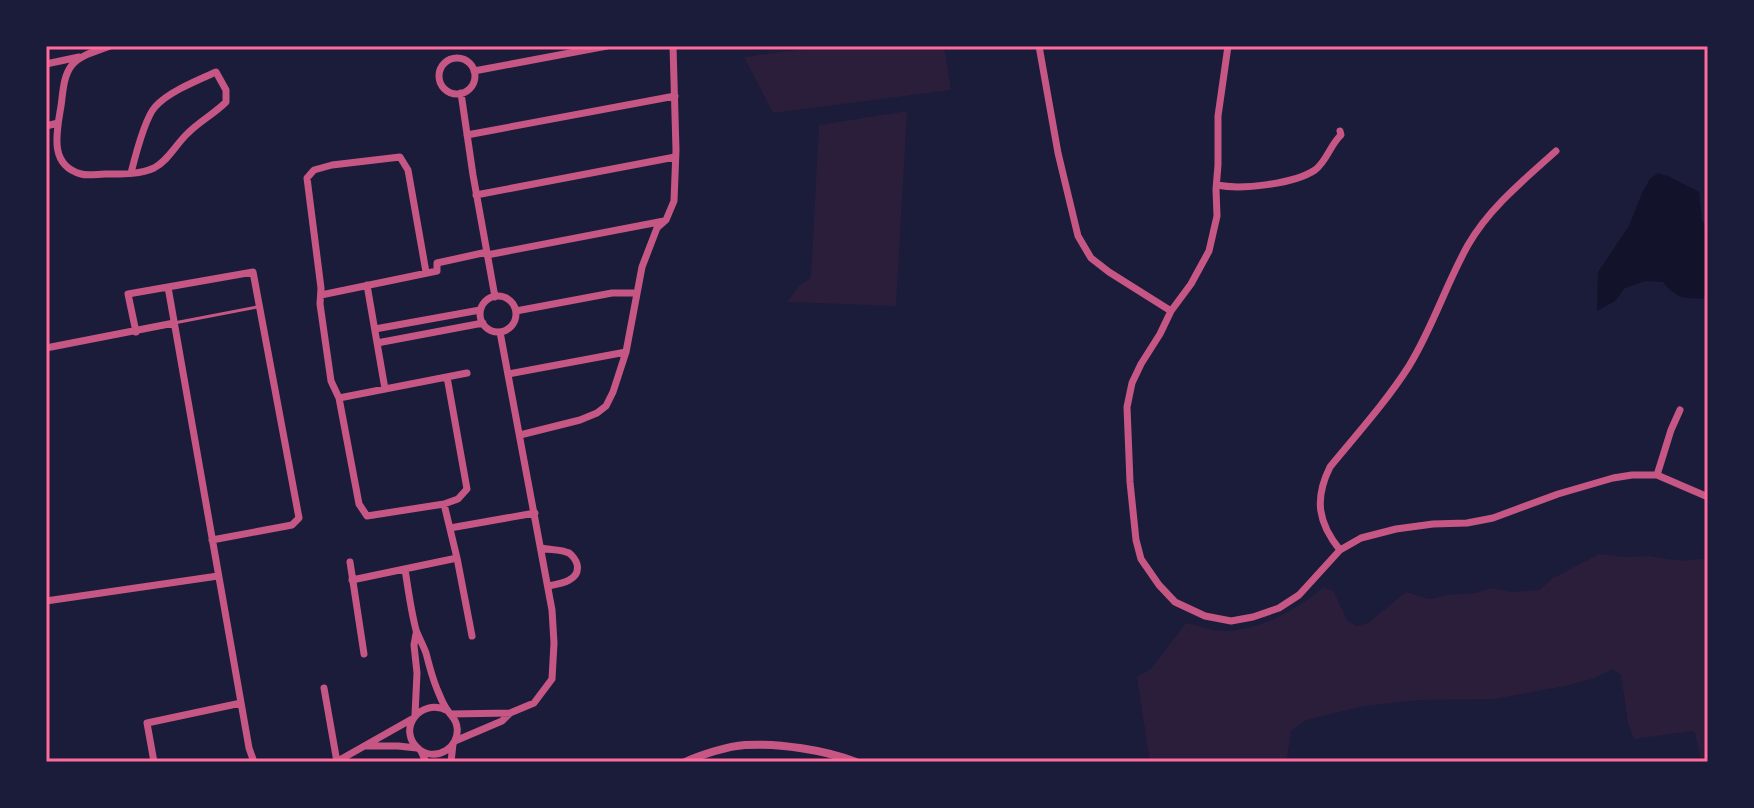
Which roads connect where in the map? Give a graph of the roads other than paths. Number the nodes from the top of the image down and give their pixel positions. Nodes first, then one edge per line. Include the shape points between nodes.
1 (110, 46) edge
2 (607, 46) edge
3 (673, 46) edge
4 (1039, 46) edge
5 (1228, 46) edge
6 (81, 57) junction
7 (46, 64) edge
8 (474, 71) junction
9 (461, 93) junction
10 (675, 96) junction
11 (58, 123) junction
12 (46, 126) edge
13 (1340, 131) dead end
14 (467, 135) junction
15 (1556, 151) dead end
16 (675, 157) junction
17 (131, 173) junction
18 (1217, 185) junction
19 (476, 195) junction
20 (666, 220) junction
21 (487, 253) junction
22 (426, 272) junction
23 (367, 285) junction
24 (168, 287) junction
25 (637, 293) junction
26 (321, 295) junction
27 (495, 297) junction
28 (260, 307) junction
29 (480, 310) junction
30 (516, 311) junction
31 (1171, 311) junction
32 (174, 323) junction
33 (483, 323) junction
34 (375, 329) junction
35 (136, 332) junction
36 (500, 332) junction
37 (377, 343) junction
38 (46, 348) edge
39 (626, 352) junction
40 (467, 373) dead end
41 (508, 374) junction
42 (447, 377) junction
43 (385, 389) junction
44 (339, 398) junction
45 (1680, 410) dead end
46 (520, 435) junction
47 (1657, 475) junction
48 (1708, 497) edge
49 (444, 504) junction
50 (535, 513) junction
51 (450, 528) junction
52 (212, 540) junction
53 (541, 548) junction
54 (1340, 550) junction
55 (457, 558) junction
56 (350, 562) dead end
57 (405, 569) junction
58 (218, 576) junction
59 (352, 580) junction
60 (548, 586) junction
61 (46, 599) edge
62 (417, 631) junction
63 (472, 636) dead end
64 (364, 654) dead end
65 (324, 688) dead end
66 (241, 703) junction
67 (449, 713) junction
68 (510, 713) junction
69 (414, 717) junction
70 (454, 742) junction
71 (363, 746) junction
72 (420, 750) junction
73 (154, 762) edge
74 (254, 762) edge
75 (336, 762) edge
76 (426, 762) edge
77 (451, 762) edge
78 (685, 762) edge
79 (856, 762) edge

1 - 6 street
2 - 8 street
3 - 10 street
4 - 31 street via 1078,236 1091,258
5 - 18 street via 1218,116
6 - 7 street
6 - 11 street via 66,75
8 - 9 street via 471,87
8 - 9 street via 457,58 442,65 442,87
9 - 14 street
10 - 14 street
10 - 16 street
11 - 12 street
11 - 17 street via 56,149 66,167 81,174
13 - 18 street via 1315,170 1260,185
14 - 19 street
15 - 54 street via 1491,213 1469,243 1408,367 1324,478 1320,516
16 - 19 street
16 - 20 street via 674,201
17 - 17 street via 163,162 184,135 226,102 216,72 154,107
18 - 31 street via 1209,251
19 - 21 street
20 - 21 street
20 - 25 street via 657,228
21 - 22 street via 437,263 437,271
21 - 27 street
22 - 23 street
22 - 26 street via 408,170 400,157 332,165 307,178
23 - 26 street
23 - 34 street
24 - 28 street via 253,272
24 - 32 street
24 - 35 street via 128,294
25 - 30 street
25 - 39 street
26 - 44 street via 331,381
27 - 29 street
27 - 30 street via 509,300
28 - 32 lane
28 - 52 street via 299,518 292,525
29 - 33 street
29 - 34 street
30 - 36 street via 513,325
31 - 54 street via 1132,383 1127,407 1136,540 1141,559 1159,585 1175,602 1205,616 1231,621 1253,617 1299,595
32 - 35 street
32 - 52 street
33 - 36 street
33 - 37 street
34 - 37 street
35 - 38 street
36 - 41 street
37 - 43 street
39 - 41 street
39 - 46 street via 606,406 580,420
40 - 42 street
41 - 46 street
42 - 43 street
42 - 49 street via 467,489
43 - 44 street
44 - 49 street via 359,504 367,516
45 - 47 street
46 - 50 street
47 - 48 street
47 - 54 street via 1594,482 1493,518 1377,533
49 - 51 street
50 - 51 street
50 - 53 street
51 - 55 street
52 - 58 street
53 - 60 street
53 - 60 street via 569,553 577,566 568,581
55 - 57 street
55 - 63 street
56 - 59 street
57 - 59 street
57 - 62 street
58 - 61 street
58 - 66 street
59 - 64 street
60 - 68 street via 552,679 534,703
62 - 67 street
62 - 69 street
65 - 75 street
66 - 73 street via 147,723
66 - 74 street
67 - 68 street
67 - 69 street via 428,708
67 - 70 street via 457,724
68 - 70 street
69 - 71 street
69 - 72 street via 410,734
70 - 72 street via 439,754
70 - 77 street
71 - 72 street
71 - 75 street
72 - 76 street
78 - 79 street via 743,745 837,755

